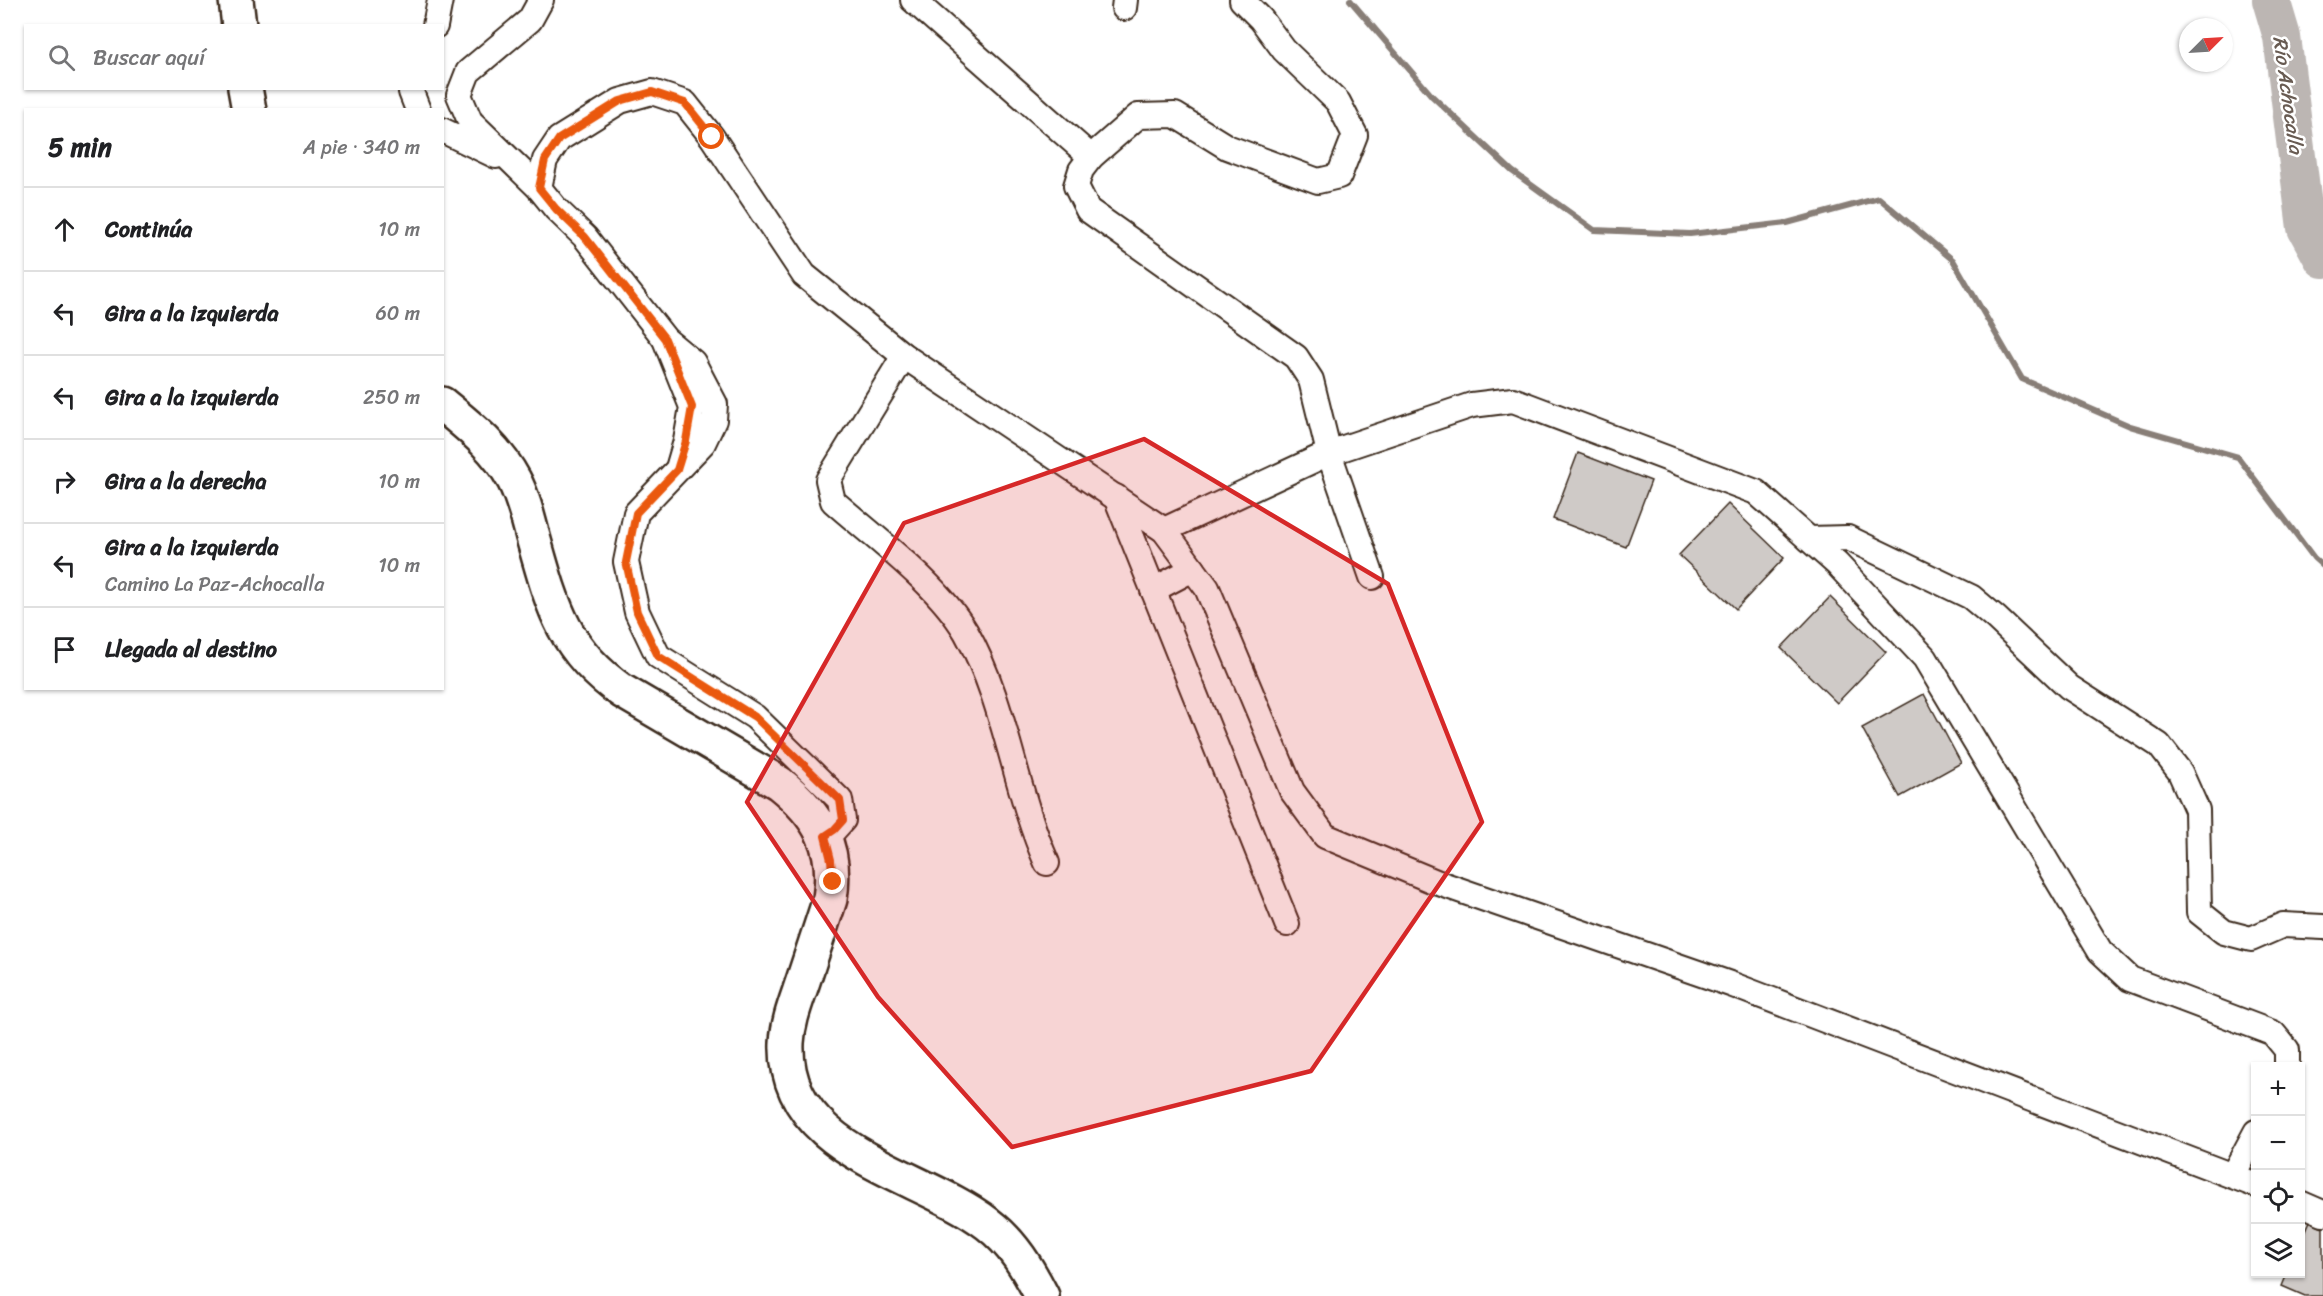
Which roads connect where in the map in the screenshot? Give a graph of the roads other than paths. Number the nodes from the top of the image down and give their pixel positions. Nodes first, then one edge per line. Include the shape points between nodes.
1 (236, 0) edge
2 (441, 0) edge
3 (541, 0) edge
4 (913, 0) edge
5 (1242, 0) edge
6 (239, 24) edge
7 (435, 24) edge
8 (246, 90) edge
9 (412, 90) edge
10 (249, 108) edge
11 (417, 108) edge
12 (444, 131) edge
13 (1091, 156) junction
14 (515, 165) junction
15 (539, 188) junction
16 (904, 356) junction
17 (444, 406) edge
18 (1329, 453) junction
19 (1116, 497) junction
20 (1164, 530) junction
21 (1809, 539) junction
22 (1193, 569) junction
23 (1372, 577) dead end
24 (1153, 590) junction
25 (825, 836) junction
26 (1047, 863) dead end
27 (1287, 924) dead end
28 (2323, 927) edge
29 (2288, 1062) edge
30 (2251, 1142) edge
31 (2234, 1175) junction
32 (2251, 1183) edge
33 (2305, 1205) edge
34 (2323, 1213) edge
35 (1042, 1296) edge

1 - 6 main road
2 - 7 street
3 - 14 street via 530,20 468,72 459,95 470,121
4 - 13 street
5 - 13 street via 1284,50 1338,102 1355,135 1339,176 1318,181 1227,147 1175,115 1138,116
8 - 10 main road
9 - 11 street
12 - 14 street
13 - 18 street via 1076,186 1088,210 1296,357 1311,380
14 - 15 street
15 - 16 street via 545,160 559,139 620,101 652,92 685,103 804,275
15 - 25 street via 585,237 665,339 693,362 715,404 714,420 703,443 636,513 626,562 637,612 658,656 755,717 840,800 843,820
16 - 19 street
16 - 26 street via 828,480 833,501 932,588 965,631 991,687 1033,832
17 - 25 main road via 490,445 516,483 551,603 578,652 622,691 779,783 813,815
18 - 20 street
18 - 21 street via 1472,405 1514,400 1756,492
18 - 23 street
19 - 20 street
19 - 24 street
20 - 22 street
21 - 28 street via 1848,538 1971,597 2069,687 2159,745 2180,772 2197,810 2199,912 2224,932 2251,939 2283,925
21 - 29 street via 1925,657 2100,951 2130,979 2273,1034 2287,1050
22 - 24 street
22 - 31 street via 1207,588 1292,791 1325,836 1436,882 1733,985
24 - 27 street
25 - 35 main road via 833,882 830,899 790,1021 789,1068 796,1088 819,1127 841,1144 988,1224 1012,1246
30 - 31 street
31 - 32 street
33 - 34 street

